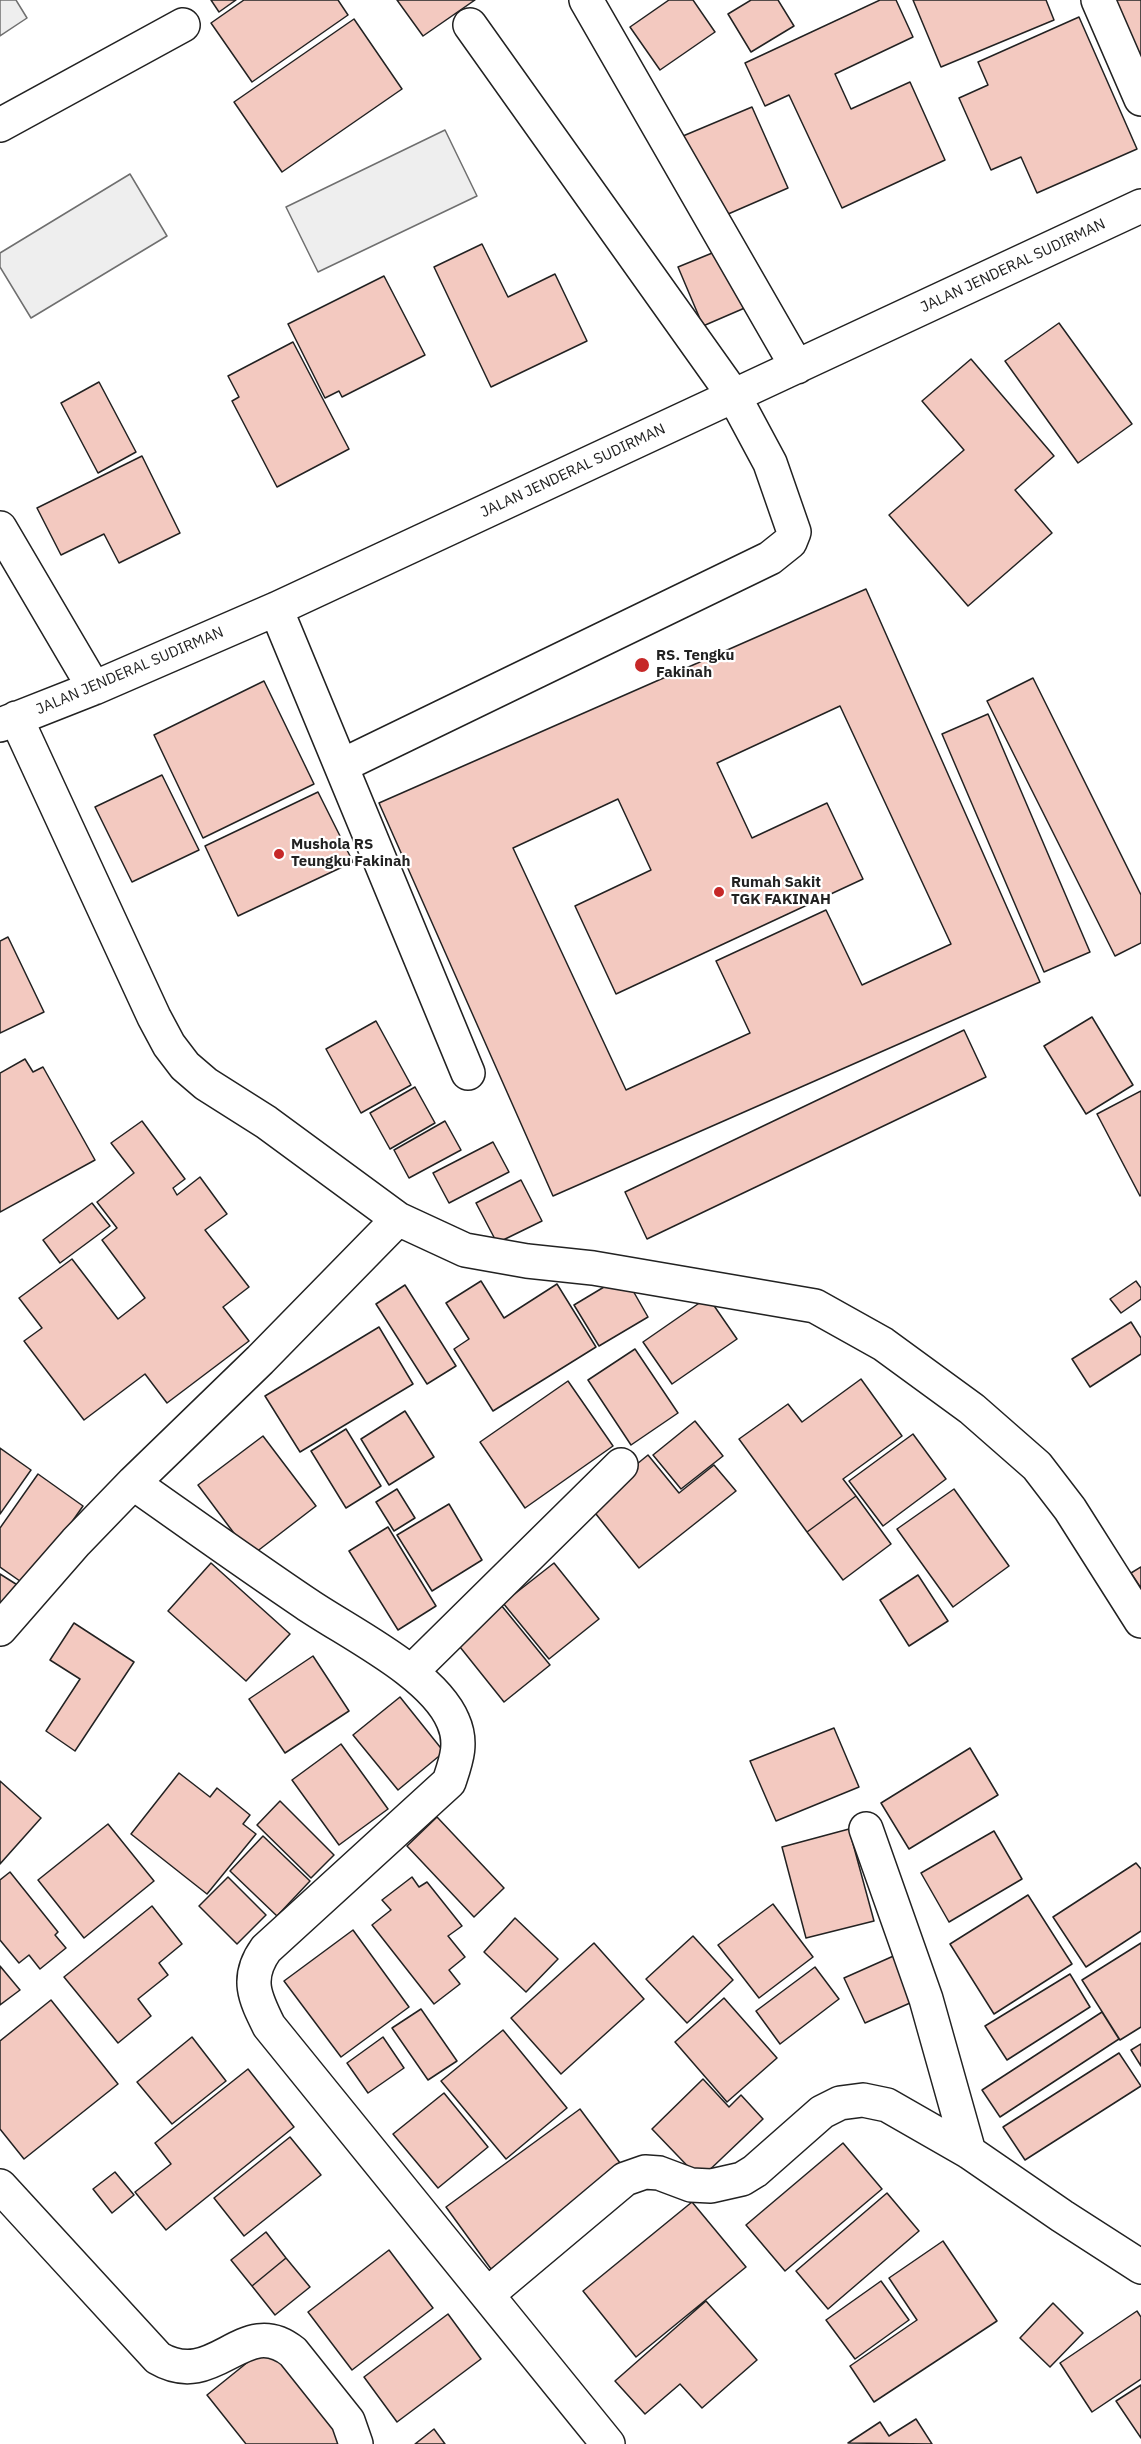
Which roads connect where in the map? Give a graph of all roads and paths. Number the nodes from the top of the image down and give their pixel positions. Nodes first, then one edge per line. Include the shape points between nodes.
1 (586, 0) edge
2 (1098, 0) edge
3 (183, 25) dead end
4 (470, 25) dead end
5 (1141, 99) edge
6 (0, 125) edge
7 (1141, 206) edge
8 (797, 367) junction
9 (734, 396) junction
10 (0, 528) edge
11 (276, 609) junction
12 (94, 688) junction
13 (8, 722) edge
14 (341, 766) junction
15 (468, 1073) dead end
16 (398, 1219) junction
17 (621, 1465) dead end
18 (133, 1483) junction
19 (1141, 1621) edge
20 (0, 1629) edge
21 (412, 1671) junction
22 (867, 1829) dead end
23 (969, 2152) junction
24 (0, 2186) edge
25 (1141, 2267) edge
26 (488, 2294) junction
27 (356, 2444) edge
28 (608, 2444) edge

1 - 8 street
2 - 5 street
3 - 6 street
4 - 9 street
7 - 8 street, JALAN JENDERAL SUDIRMAN
8 - 9 street, JALAN JENDERAL SUDIRMAN
9 - 11 street, JALAN JENDERAL SUDIRMAN
9 - 14 street via 770,463 794,532 790,542 770,558
10 - 12 street
11 - 12 street, JALAN JENDERAL SUDIRMAN
11 - 14 street
12 - 13 street, JALAN JENDERAL SUDIRMAN
13 - 16 street via 169,1045 206,1084 267,1122
14 - 15 street
16 - 18 street
16 - 19 street via 465,1250 815,1306 883,1344 972,1409 1037,1466 1070,1509
17 - 21 street
18 - 20 street
18 - 21 street via 307,1605
21 - 26 street via 453,1720 459,1749 449,1782 266,1949 254,1972 254,1989 269,2026
22 - 23 street via 926,1999
23 - 25 street
23 - 26 street via 887,2105 863,2100 840,2103 822,2112 742,2179 711,2186 691,2185 659,2172 625,2179
24 - 27 street via 158,2358 187,2368 256,2340 278,2342 293,2352 348,2421
26 - 28 street

